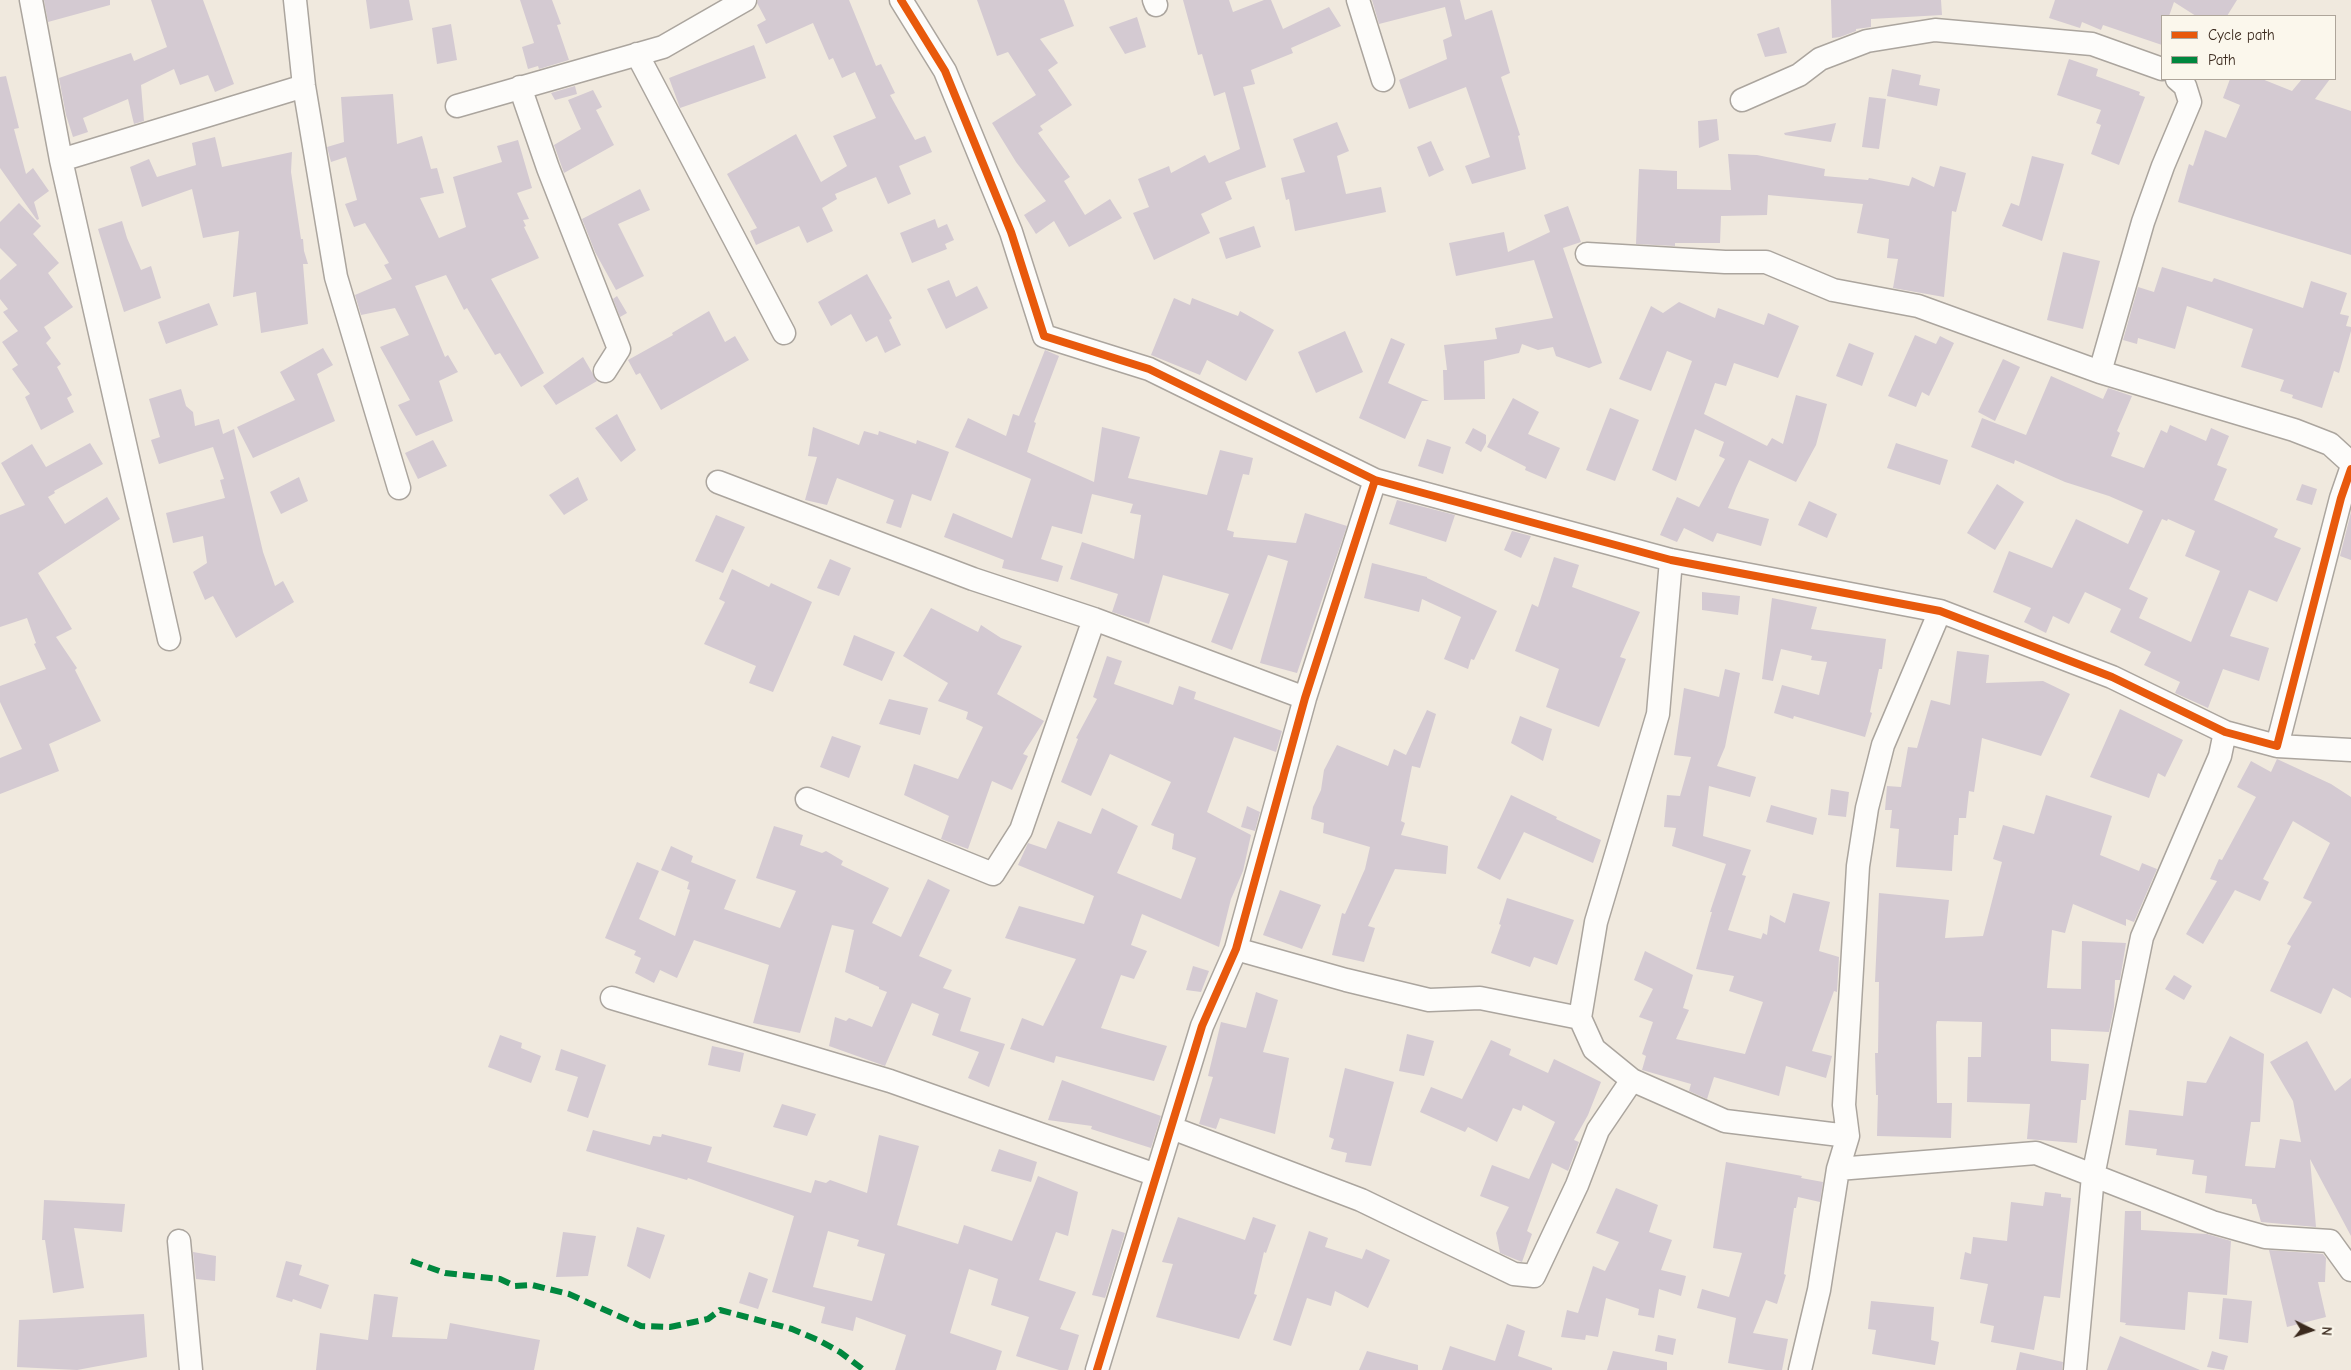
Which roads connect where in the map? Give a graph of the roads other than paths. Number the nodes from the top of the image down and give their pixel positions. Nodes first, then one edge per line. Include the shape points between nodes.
1 (31, 0) edge
2 (296, 0) edge
3 (744, 0) edge
4 (901, 0) edge
5 (1358, 0) edge
6 (637, 54) junction
7 (2161, 69) edge
8 (1383, 80) dead end
9 (2178, 80) edge
10 (304, 86) junction
11 (520, 87) junction
12 (1742, 100) dead end
13 (457, 106) dead end
14 (61, 160) junction
15 (1587, 254) dead end
16 (784, 332) dead end
17 (605, 371) dead end
18 (2100, 372) junction
19 (2351, 463) edge
20 (2351, 469) edge
21 (1374, 480) junction
22 (718, 482) dead end
23 (398, 488) dead end
24 (1671, 560) junction
25 (1940, 611) junction
26 (1094, 619) junction
27 (168, 639) dead end
28 (1305, 698) junction
29 (2225, 732) junction
30 (2278, 746) junction
31 (2351, 750) edge
32 (807, 799) dead end
33 (1236, 949) junction
34 (612, 998) dead end
35 (1580, 1018) junction
36 (1632, 1080) junction
37 (1172, 1128) junction
38 (1848, 1136) junction
39 (1838, 1169) junction
40 (1156, 1175) junction
41 (2093, 1176) junction
42 (179, 1241) dead end
43 (2351, 1270) edge
44 (191, 1370) edge
45 (1097, 1370) edge
46 (1800, 1370) edge
47 (2075, 1370) edge

1 - 14 street
2 - 10 street
3 - 6 street via 663,47
4 - 21 street via 945,71 1010,232 1044,336 1149,370
5 - 8 street
6 - 11 street
6 - 16 street
7 - 12 street via 2092,44 1935,30 1867,41 1820,59 1799,75
9 - 18 street via 2185,86 2190,102 2143,222
10 - 14 street
10 - 23 street via 336,277
11 - 13 street
11 - 17 street via 619,349
14 - 27 street
15 - 18 street via 1766,262 1832,290 1918,306
18 - 19 street via 2294,430 2330,444
20 - 30 street
21 - 24 street
21 - 28 street
22 - 26 street via 972,579
24 - 25 street
24 - 35 street via 1658,714 1596,922
25 - 29 street via 2112,677
25 - 38 street via 1883,745 1867,808 1858,866 1844,1104
26 - 28 street
26 - 32 street via 1021,830 993,874
28 - 33 street
29 - 30 street
29 - 41 street via 2220,756 2142,937
30 - 31 street
33 - 35 street via 1429,1000 1480,998
33 - 37 street via 1202,1026
34 - 40 street via 890,1081
35 - 36 street via 1594,1049
36 - 37 street via 1598,1130 1577,1185 1534,1276 1514,1274 1361,1200
36 - 38 street via 1725,1121
37 - 40 street
38 - 39 street
39 - 41 street via 2036,1153
39 - 46 street via 1818,1290
40 - 45 street
41 - 43 street via 2212,1222 2256,1235 2330,1241
41 - 47 street
42 - 44 street

